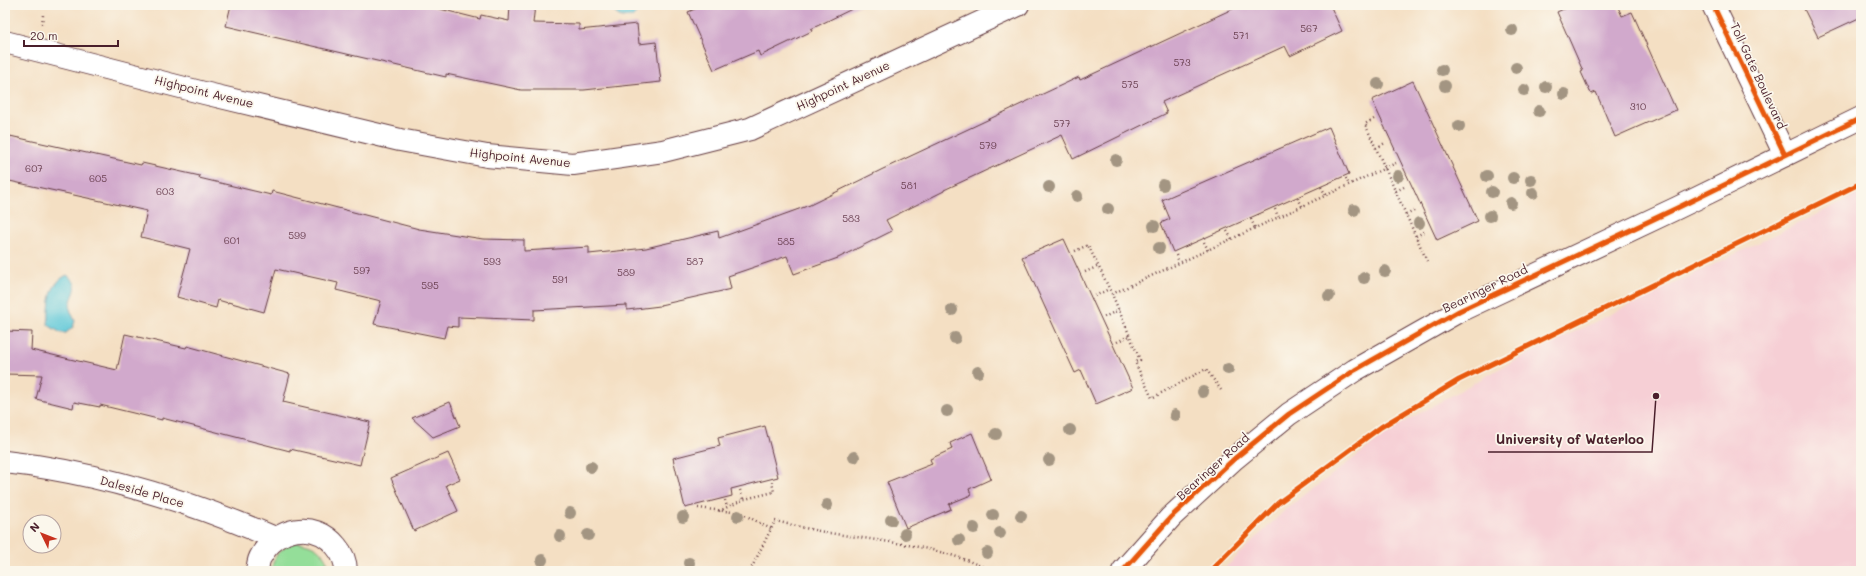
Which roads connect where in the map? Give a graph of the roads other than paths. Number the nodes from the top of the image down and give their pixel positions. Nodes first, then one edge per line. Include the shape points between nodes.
1 (1018, 5) edge
2 (1713, 5) edge
3 (5, 42) edge
4 (1861, 118) edge
5 (1785, 155) junction
6 (5, 462) edge
7 (275, 538) junction
8 (257, 571) edge
9 (346, 571) edge
10 (1123, 571) edge

1 - 3 street, Highpoint Avenue via 750,129 663,151 573,164 487,156 400,140
2 - 5 street, Toll Gate Boulevard
4 - 5 street, Bearinger Road
5 - 10 street, Bearinger Road via 1459,311 1356,370 1289,414 1234,459 1171,517
6 - 7 street, Daleside Place via 34,465 149,492
7 - 8 street via 260,558
7 - 9 street via 293,530 304,529 320,533 331,540 341,552

